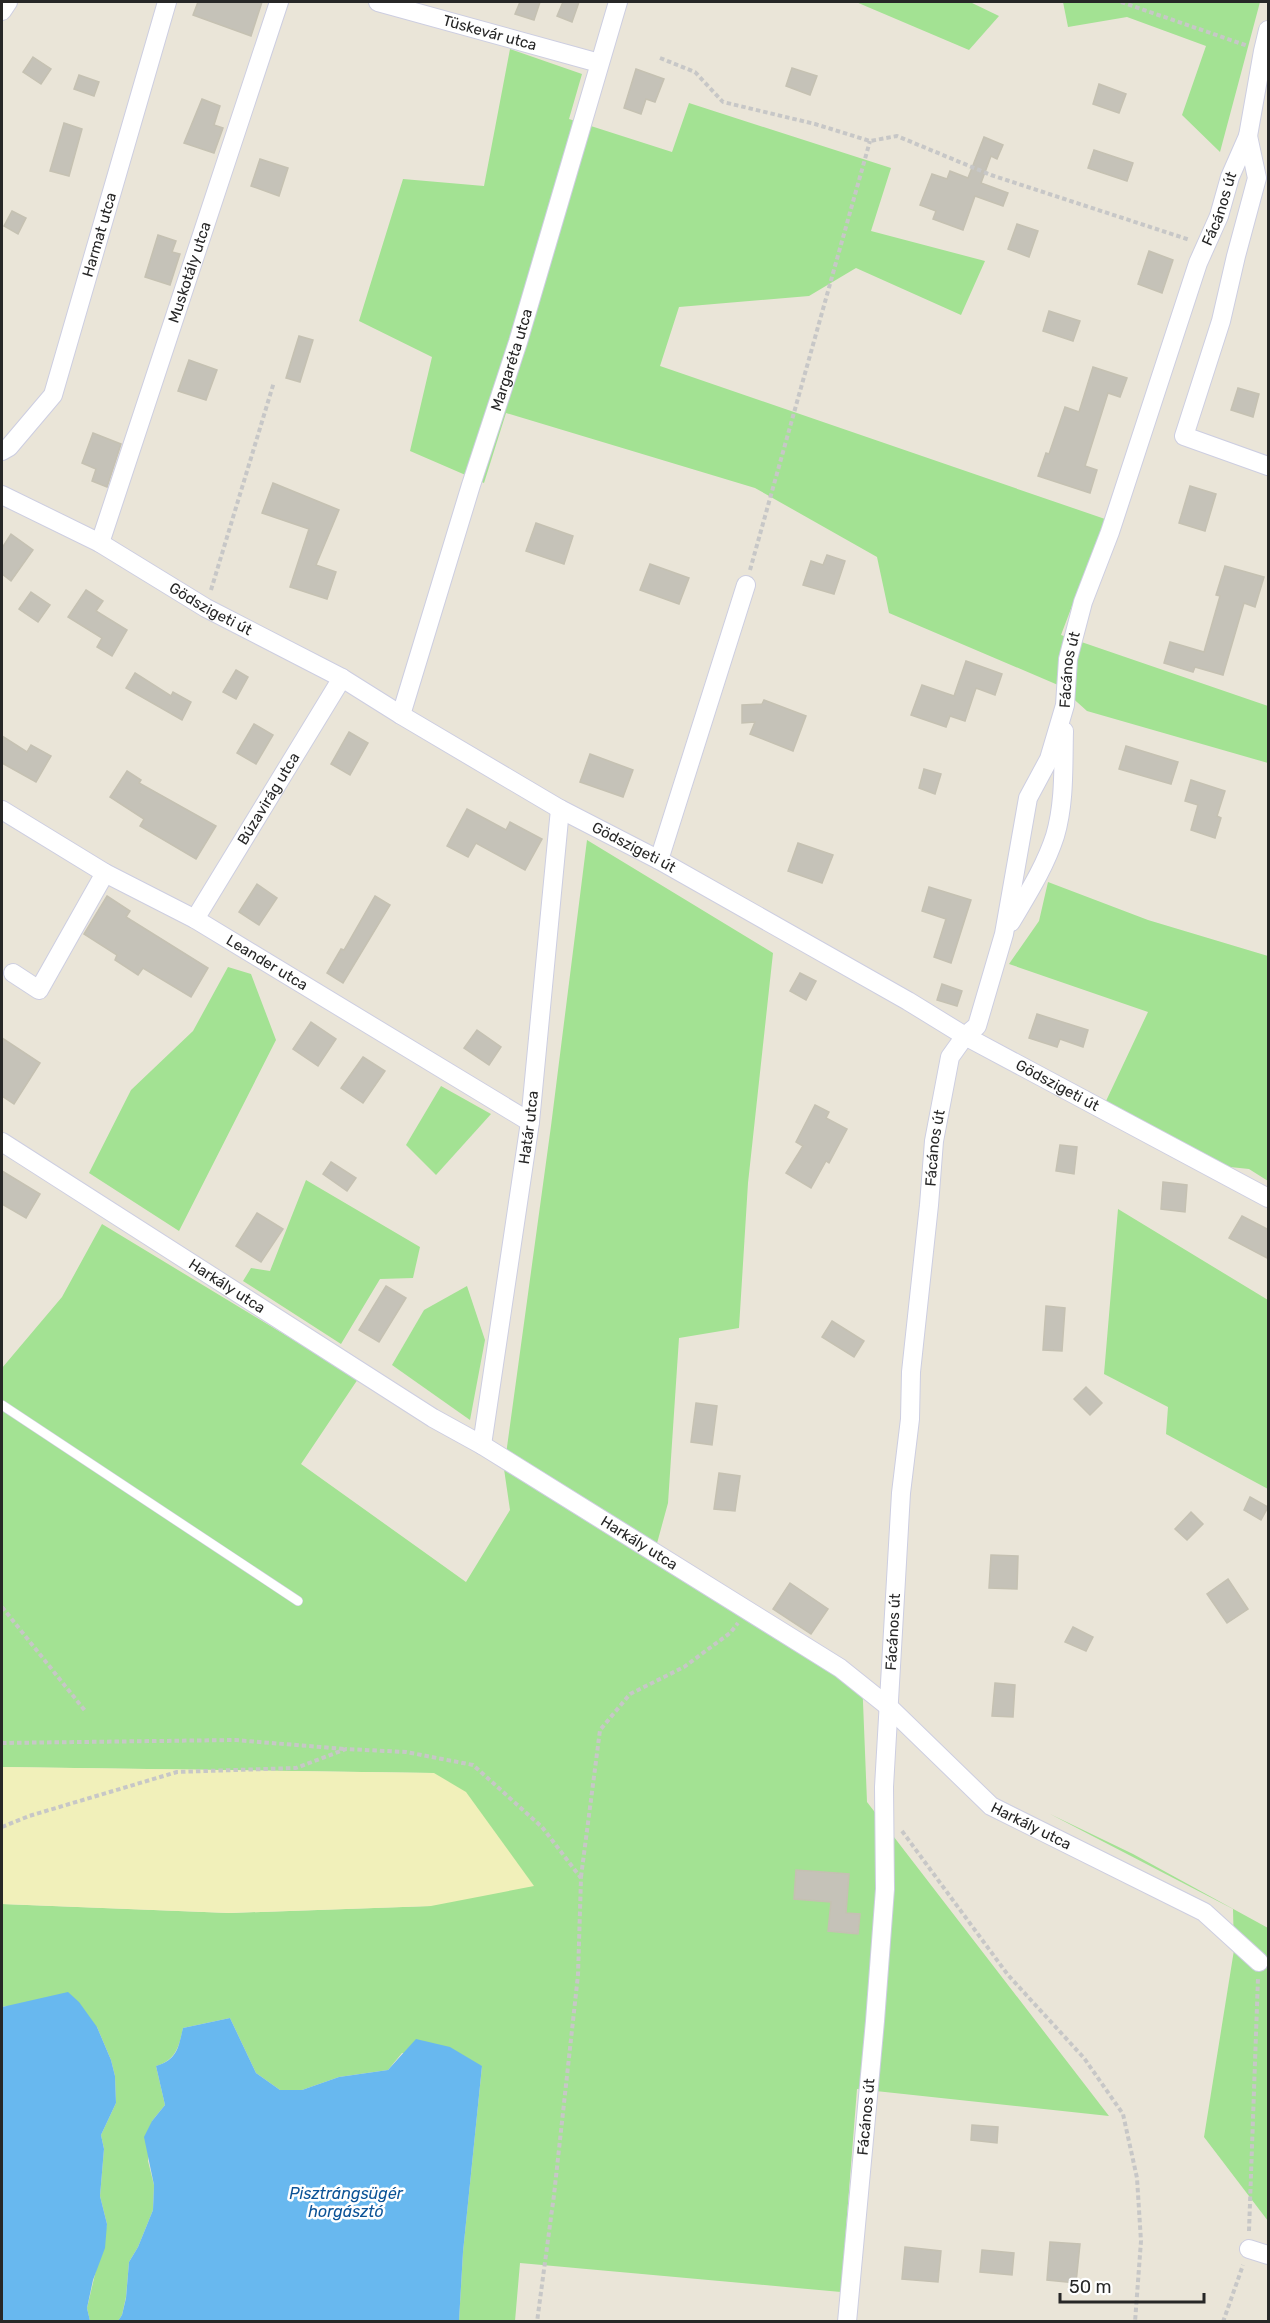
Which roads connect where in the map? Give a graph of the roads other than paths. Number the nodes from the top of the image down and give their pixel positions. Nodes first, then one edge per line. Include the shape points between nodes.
1 (8, 2) edge
2 (167, 2) edge
3 (279, 2) edge
4 (618, 2) edge
5 (391, 3) edge
6 (2, 11) edge
7 (1269, 30) edge
8 (599, 63) junction
9 (1248, 136) junction
10 (1265, 174) edge
11 (1219, 216) junction
12 (2, 451) edge
13 (1269, 466) edge
14 (2, 495) edge
15 (100, 543) junction
16 (746, 585) road end
17 (342, 678) junction
18 (1065, 705) junction
19 (401, 716) junction
20 (560, 809) junction
21 (2, 810) edge
22 (659, 860) junction
23 (105, 873) junction
24 (195, 919) junction
25 (1004, 934) junction
26 (13, 974) dead end
27 (965, 1036) junction
28 (530, 1122) junction
29 (2, 1142) edge
30 (1269, 1198) edge
31 (2, 1405) edge
32 (482, 1445) junction
33 (298, 1601) dead end
34 (890, 1708) junction
35 (1259, 1962) road end
36 (1248, 2249) road end
37 (1269, 2255) edge
38 (847, 2322) edge

1 - 6 street
2 - 12 street, Harmat utca via 53,395
3 - 15 street, Muskotály utca
4 - 8 street, Margaréta utca
5 - 8 street, Tüskevár utca
7 - 9 street, Fácános út
8 - 19 street, Margaréta utca via 518,342
9 - 10 street
9 - 11 street, Fácános út
10 - 11 street
10 - 13 street via 1236,256 1221,321 1184,436
11 - 18 street, Fácános út via 1174,334 1110,532 1083,602 1068,659
14 - 15 street, Gödszigeti út
15 - 17 street, Gödszigeti út via 206,608
16 - 22 street
17 - 19 street, Gödszigeti út
17 - 24 street, Búzavirág utca
18 - 25 street, Fácános út via 1049,759 1028,798
18 - 25 street via 1063,797 1055,836 1041,870
19 - 20 street, Gödszigeti út
20 - 22 street, Gödszigeti út
20 - 28 street, Határ utca
21 - 23 street, Leander utca
22 - 27 street, Gödszigeti út
23 - 24 street, Leander utca
23 - 26 street via 39,990
24 - 28 street, Leander utca
25 - 27 street, Fácános út via 977,1026
27 - 30 street, Gödszigeti út
27 - 34 street, Fácános út via 950,1057 934,1141 901,1493
28 - 32 street, Határ utca
29 - 32 street, Harkály utca via 433,1419
31 - 33 lane
32 - 34 street, Harkály utca via 840,1668
34 - 35 street, Harkály utca via 991,1806 1204,1912
34 - 38 street, Fácános út via 884,1900
36 - 37 street

